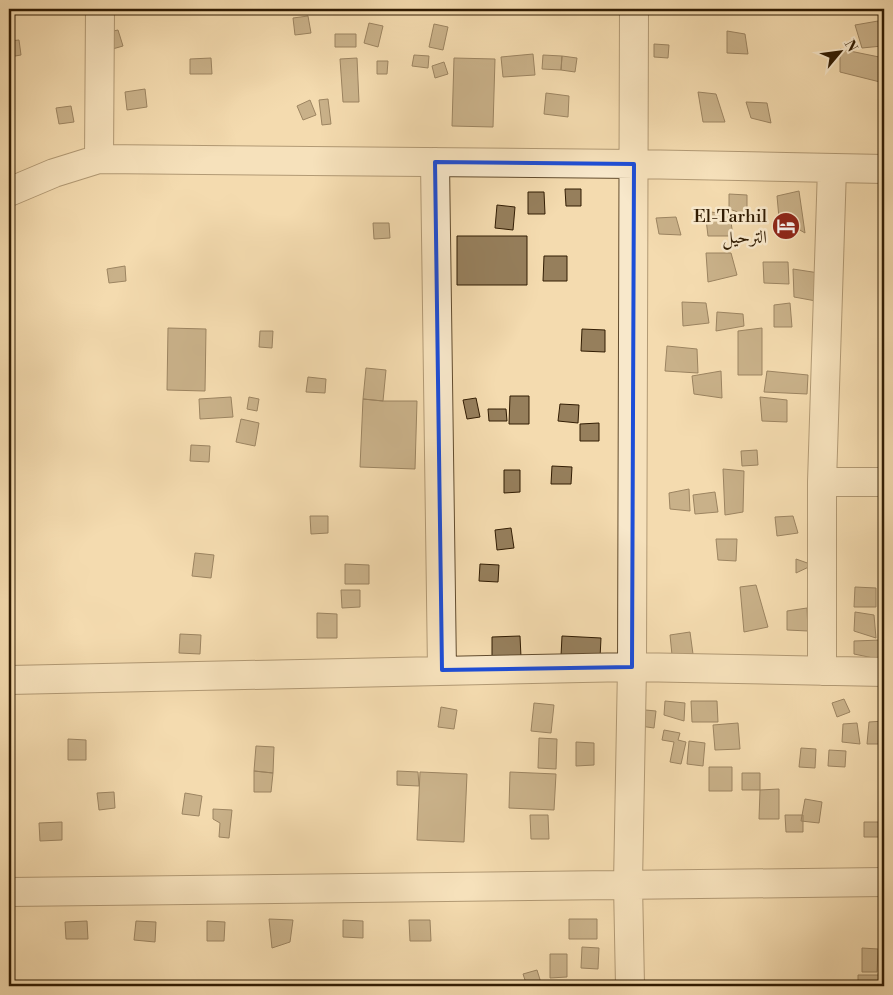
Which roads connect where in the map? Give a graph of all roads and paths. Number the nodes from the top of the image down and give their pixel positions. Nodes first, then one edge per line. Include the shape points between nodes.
1 (100, 9) edge
2 (634, 9) edge
3 (99, 159) junction
4 (435, 162) junction
5 (634, 164) junction
6 (832, 168) junction
7 (884, 169) edge
8 (9, 192) edge
9 (822, 482) junction
10 (884, 482) edge
11 (632, 667) junction
12 (442, 670) junction
13 (822, 671) junction
14 (884, 672) edge
15 (9, 680) edge
16 (884, 882) edge
17 (628, 884) junction
18 (9, 892) edge
19 (630, 986) edge

1 - 3 street
2 - 5 street
3 - 4 street
3 - 8 street
4 - 5 street
4 - 12 street
5 - 6 street
5 - 11 street
6 - 7 street
6 - 9 street
9 - 10 street
9 - 13 street
11 - 12 street
11 - 13 street
11 - 17 street
12 - 15 street
13 - 14 street
16 - 17 street
17 - 18 street
17 - 19 street

